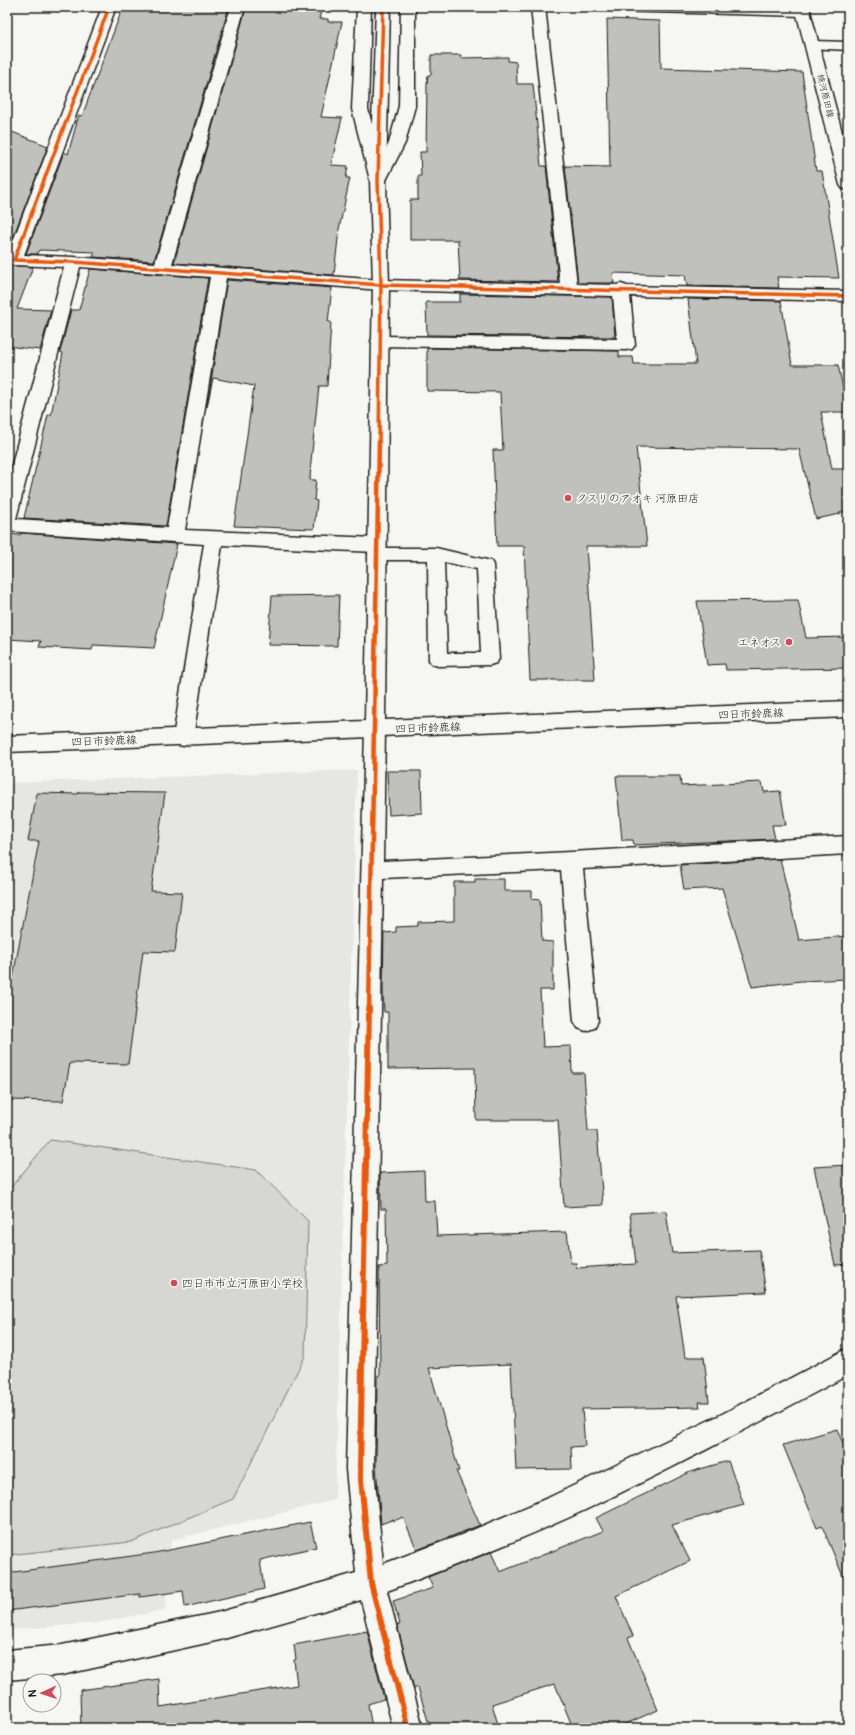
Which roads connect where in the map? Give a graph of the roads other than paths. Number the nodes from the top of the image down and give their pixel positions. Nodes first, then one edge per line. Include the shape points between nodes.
1 (109, 7) edge
2 (238, 7) edge
3 (364, 7) edge
4 (383, 7) edge
5 (408, 7) edge
6 (538, 7) edge
7 (612, 7) edge
8 (669, 8) edge
9 (802, 9) edge
10 (813, 45) junction
11 (848, 46) edge
12 (378, 180) junction
13 (848, 185) edge
14 (11, 257) edge
15 (73, 262) junction
16 (162, 269) junction
17 (219, 273) junction
18 (381, 285) junction
19 (569, 288) junction
20 (621, 289) junction
21 (848, 296) edge
22 (380, 341) junction
23 (7, 519) edge
24 (7, 526) edge
25 (175, 535) junction
26 (214, 538) junction
27 (376, 549) junction
28 (436, 554) junction
29 (848, 709) edge
30 (374, 730) junction
31 (183, 738) junction
32 (7, 744) edge
33 (848, 845) edge
34 (571, 861) junction
35 (371, 870) junction
36 (586, 1021) dead end
37 (848, 1361) edge
38 (371, 1584) junction
39 (7, 1665) edge
40 (408, 1728) edge

1 - 14 street
2 - 16 street
3 - 12 street via 360,109
4 - 12 street
5 - 12 street via 407,106 397,143
6 - 19 street
7 - 8 street
8 - 9 street
9 - 10 street, 楠河原田線
10 - 11 street
10 - 13 street, 楠河原田線
12 - 18 street
14 - 15 street via 14,260
15 - 16 street
15 - 23 street
16 - 17 street
17 - 18 street
17 - 25 street
18 - 19 street
18 - 22 street
19 - 20 street
20 - 21 street
20 - 22 street via 626,345
22 - 27 street
24 - 25 street
25 - 26 street
26 - 27 street
26 - 31 street
27 - 28 lane
27 - 30 street
28 - 28 lane via 484,566 490,659 438,660
29 - 30 street, 四日市鈴鹿線
30 - 31 street, 四日市鈴鹿線
30 - 35 street
31 - 32 street, 四日市鈴鹿線
33 - 34 street
34 - 35 street
34 - 36 street
35 - 38 street via 360,1469
37 - 38 street via 732,1423 560,1507
38 - 39 street via 220,1626 62,1660
38 - 40 street

